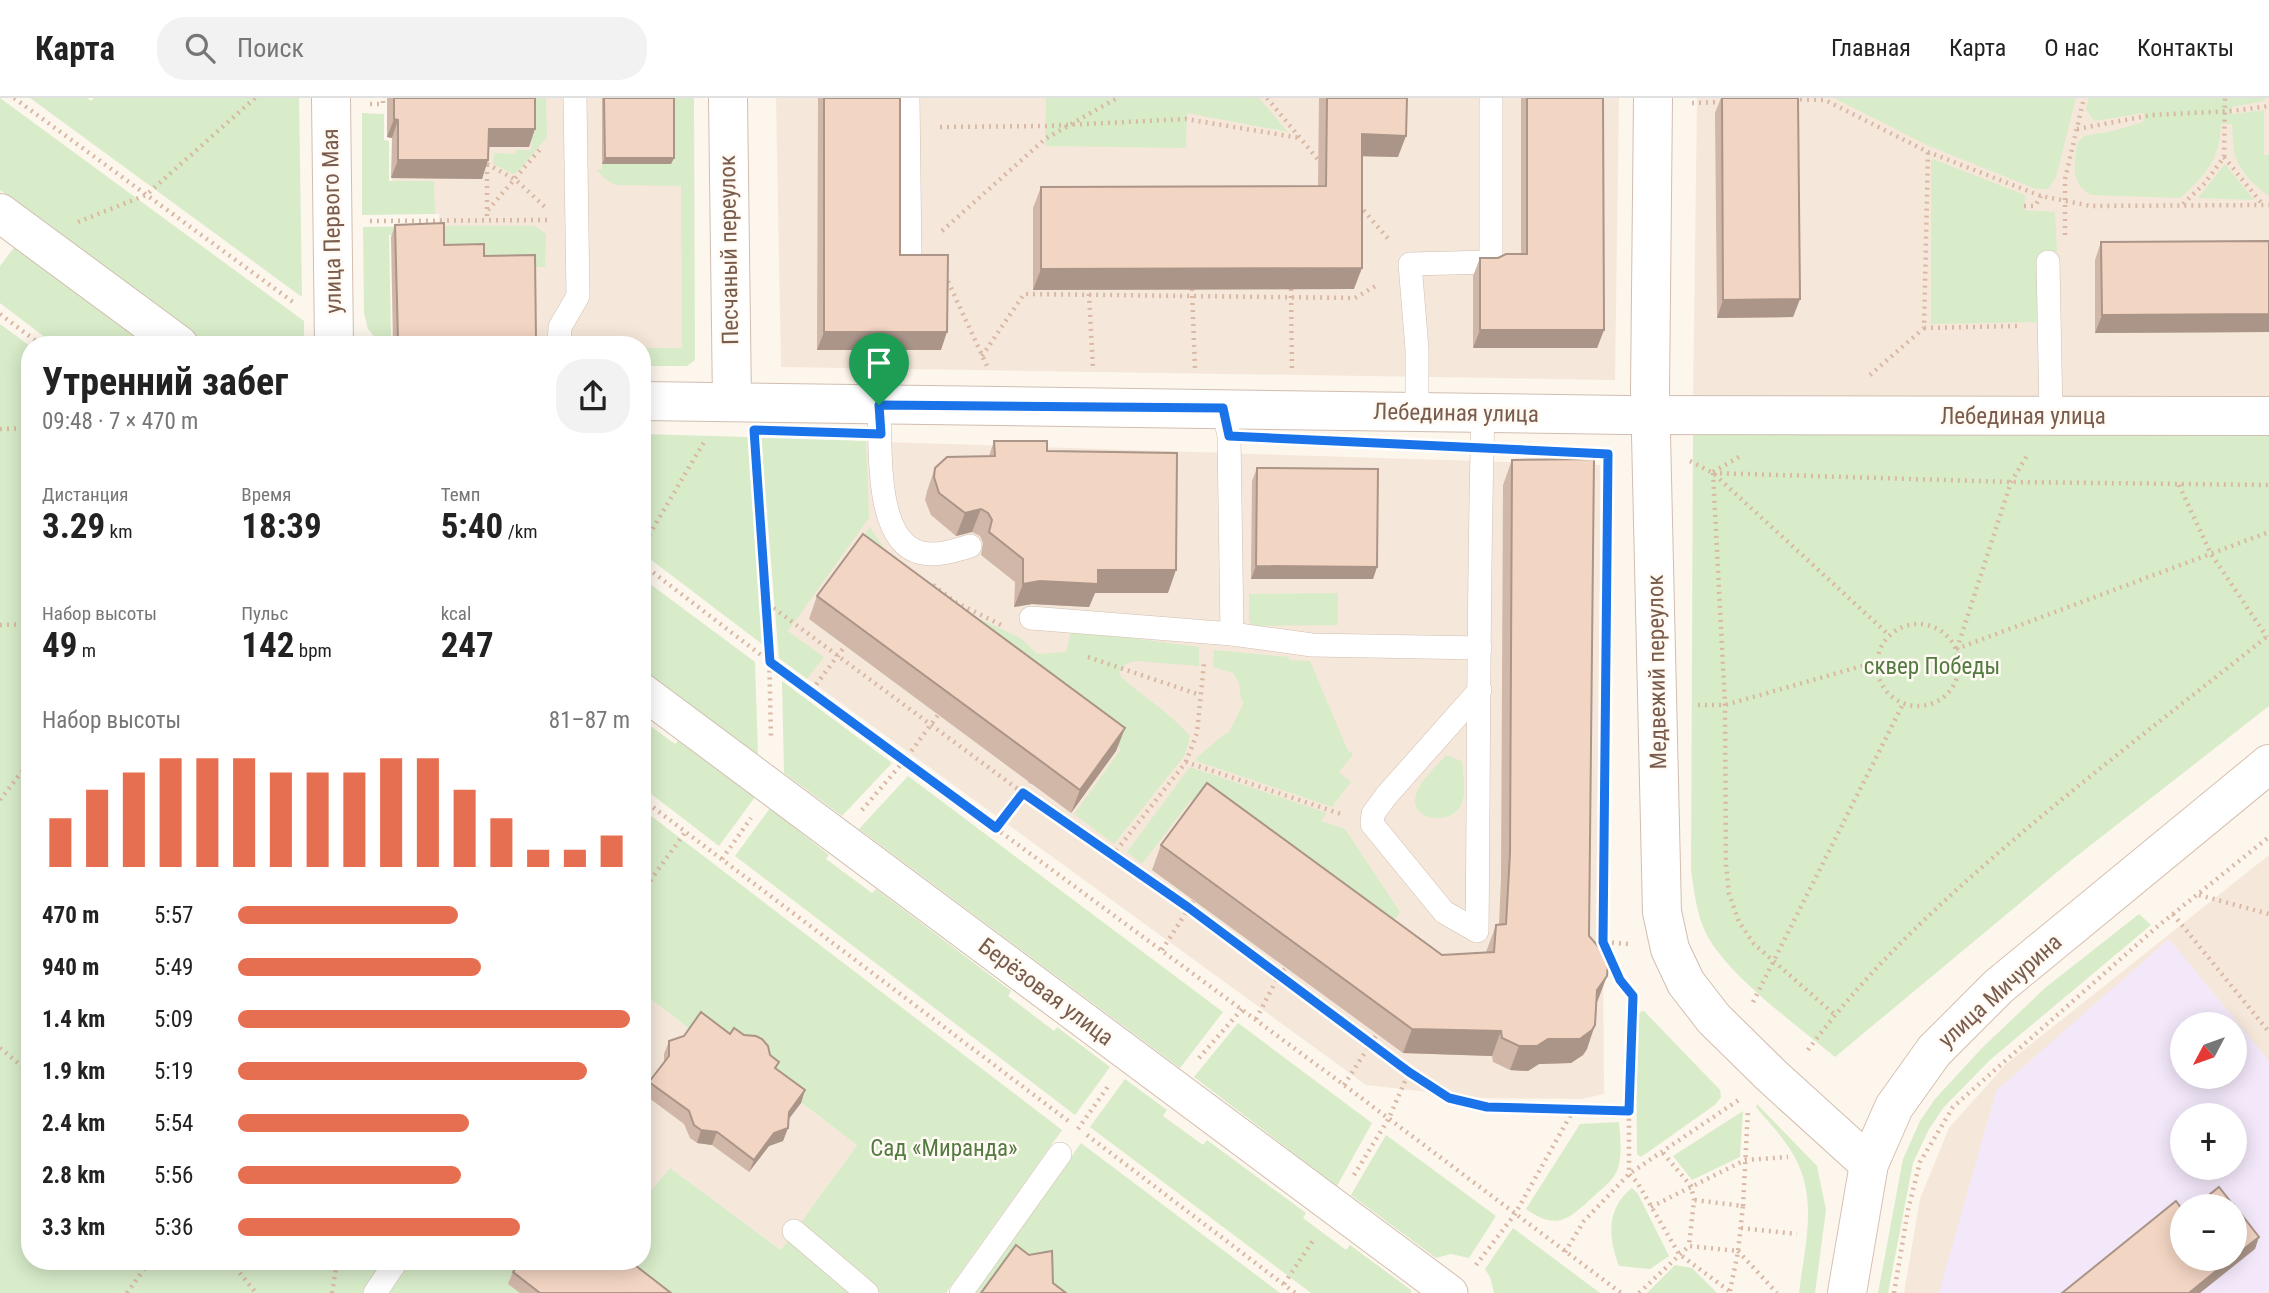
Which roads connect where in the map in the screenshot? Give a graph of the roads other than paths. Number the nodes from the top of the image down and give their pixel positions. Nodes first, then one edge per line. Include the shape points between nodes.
1 (331, 98) edge
2 (575, 98) edge
3 (728, 98) edge
4 (908, 98) edge
5 (1491, 98) edge
6 (1669, 100) edge
7 (0, 213) edge
8 (910, 260) edge
9 (2048, 262) road end
10 (167, 336) edge
11 (334, 336) edge
12 (560, 336) edge
13 (651, 402) edge
14 (879, 405) junction
15 (1223, 408) junction
16 (1417, 412) junction
17 (1483, 413) junction
18 (1652, 415) junction
19 (743, 416) junction
20 (2051, 416) junction
21 (2269, 416) edge
22 (970, 546) edge
23 (1031, 618) edge
24 (1232, 634) junction
25 (1480, 648) junction
26 (1480, 690) junction
27 (651, 698) edge
28 (2269, 764) edge
29 (1060, 1154) dead end
30 (1869, 1164) junction
31 (794, 1231) dead end
32 (391, 1270) edge
33 (1462, 1282) edge
34 (375, 1293) edge
35 (867, 1293) edge
36 (961, 1293) edge
37 (1847, 1293) edge

1 - 11 street, улица Первого Мая
2 - 12 lane via 578,296
3 - 19 street, Песчаный переулок
4 - 8 lane
5 - 16 lane via 1492,262 1410,264
6 - 18 street, Медвежий переулок
7 - 10 street
9 - 20 lane
13 - 19 street, Лебединая улица
14 - 15 street, Лебединая улица
14 - 19 street, Лебединая улица
14 - 22 lane via 881,479 890,524 902,542 920,553 944,554
15 - 16 street, Лебединая улица
15 - 24 lane via 1229,436
16 - 17 street, Лебединая улица
17 - 18 street, Лебединая улица
17 - 25 lane
18 - 20 street, Лебединая улица
18 - 30 street, Медвежий переулок via 1662,912 1670,949 1686,983 1714,1019
20 - 21 street, Лебединая улица
23 - 24 lane
24 - 25 lane via 1312,645
25 - 26 lane
26 - 26 lane via 1477,931 1444,912 1371,824 1386,796
27 - 33 street, Берёзовая улица via 1335,1208
28 - 30 street, улица Мичурина via 1961,1022 1894,1107
29 - 36 lane
30 - 37 street, улица Мичурина
31 - 35 lane
32 - 34 lane

